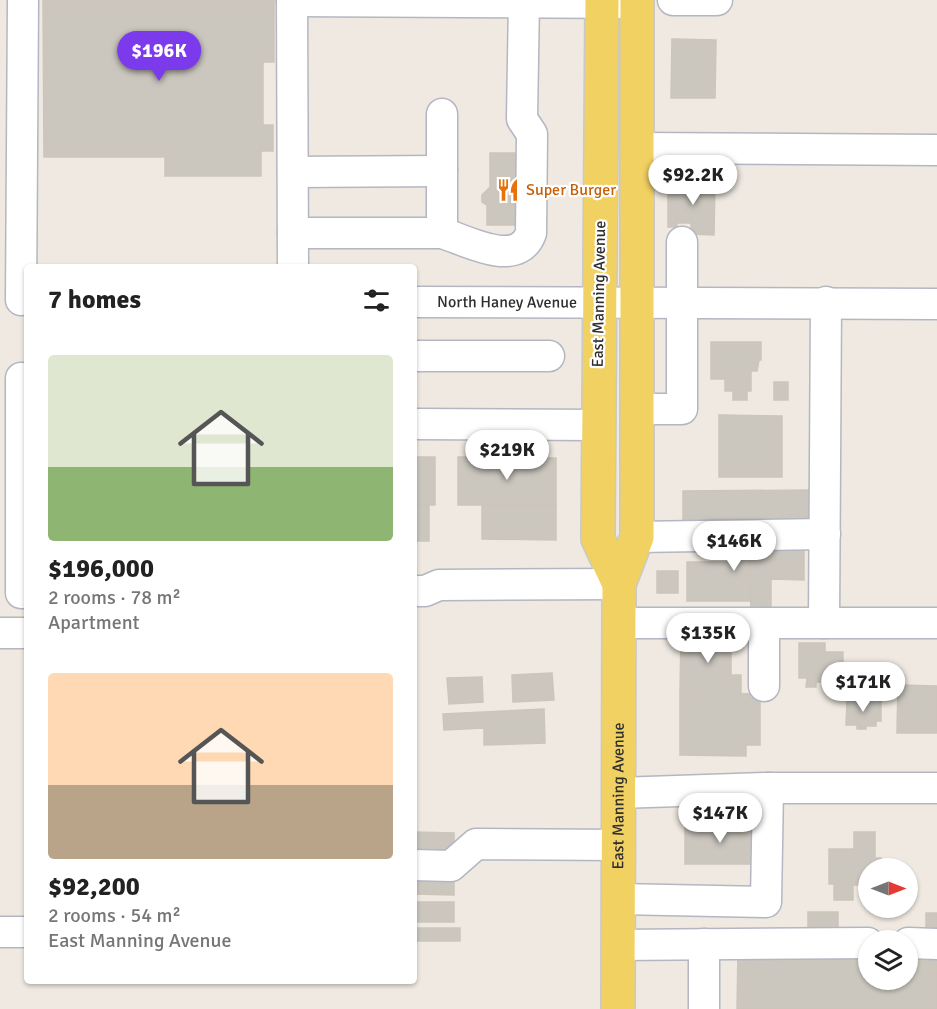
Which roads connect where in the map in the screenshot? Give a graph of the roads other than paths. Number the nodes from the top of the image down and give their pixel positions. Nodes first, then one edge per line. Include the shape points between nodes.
1 (23, 0) edge
2 (673, 0) edge
3 (717, 0) edge
4 (292, 1) edge
5 (524, 1) edge
6 (602, 1) edge
7 (637, 1) edge
8 (442, 114) dead end
9 (636, 148) junction
10 (937, 150) edge
11 (442, 171) junction
12 (293, 172) junction
13 (442, 232) junction
14 (293, 233) junction
15 (682, 242) dead end
16 (293, 264) edge
17 (16, 300) edge
18 (417, 302) edge
19 (826, 302) junction
20 (599, 303) junction
21 (637, 303) junction
22 (682, 303) junction
23 (937, 304) edge
24 (417, 356) edge
25 (549, 356) dead end
26 (24, 378) edge
27 (637, 409) junction
28 (417, 424) edge
29 (598, 425) junction
30 (825, 534) junction
31 (637, 537) junction
32 (619, 584) junction
33 (417, 591) edge
34 (24, 593) edge
35 (619, 623) junction
36 (764, 623) junction
37 (824, 623) junction
38 (937, 623) edge
39 (0, 633) edge
40 (24, 633) edge
41 (764, 686) dead end
42 (768, 788) junction
43 (937, 788) edge
44 (618, 792) junction
45 (618, 845) junction
46 (417, 865) edge
47 (618, 899) junction
48 (0, 932) edge
49 (24, 932) edge
50 (858, 944) edge
51 (918, 944) edge
52 (937, 944) edge
53 (618, 945) junction
54 (704, 945) junction
55 (618, 1009) edge
56 (704, 1009) edge

1 - 17 street
2 - 3 street
4 - 5 street
4 - 12 street
5 - 6 street
5 - 13 street via 522,119 532,134 531,233 526,244 494,251
6 - 7 street
6 - 20 main road, East Manning Avenue
7 - 9 main road, East Manning Avenue
8 - 11 street
9 - 10 street
9 - 21 main road, East Manning Avenue
11 - 12 street
11 - 13 street
12 - 14 street
13 - 14 street
14 - 16 street
15 - 22 street
18 - 20 street, North Haney Avenue
19 - 22 street, North Haney Avenue
19 - 23 street, North Haney Avenue
19 - 30 street
20 - 21 street, North Haney Avenue
20 - 29 main road, East Manning Avenue
21 - 22 street, North Haney Avenue
21 - 27 main road, East Manning Avenue
22 - 27 street via 682,409
24 - 25 street
26 - 34 street
27 - 31 main road, East Manning Avenue
28 - 29 street
29 - 32 main road, East Manning Avenue via 598,539
30 - 31 street
30 - 37 street
31 - 32 main road, East Manning Avenue
32 - 33 street via 439,585
32 - 35 main road, East Manning Avenue
35 - 36 street
35 - 44 main road, East Manning Avenue
36 - 37 street
36 - 41 street
37 - 38 street
39 - 40 street
42 - 43 street
42 - 44 street
42 - 47 street via 766,902
44 - 45 main road, East Manning Avenue
45 - 46 street via 476,844 451,866
45 - 47 main road, East Manning Avenue
47 - 53 main road, East Manning Avenue
48 - 49 street
50 - 54 street
51 - 52 street
53 - 54 street
53 - 55 main road, East Manning Avenue
54 - 56 street

